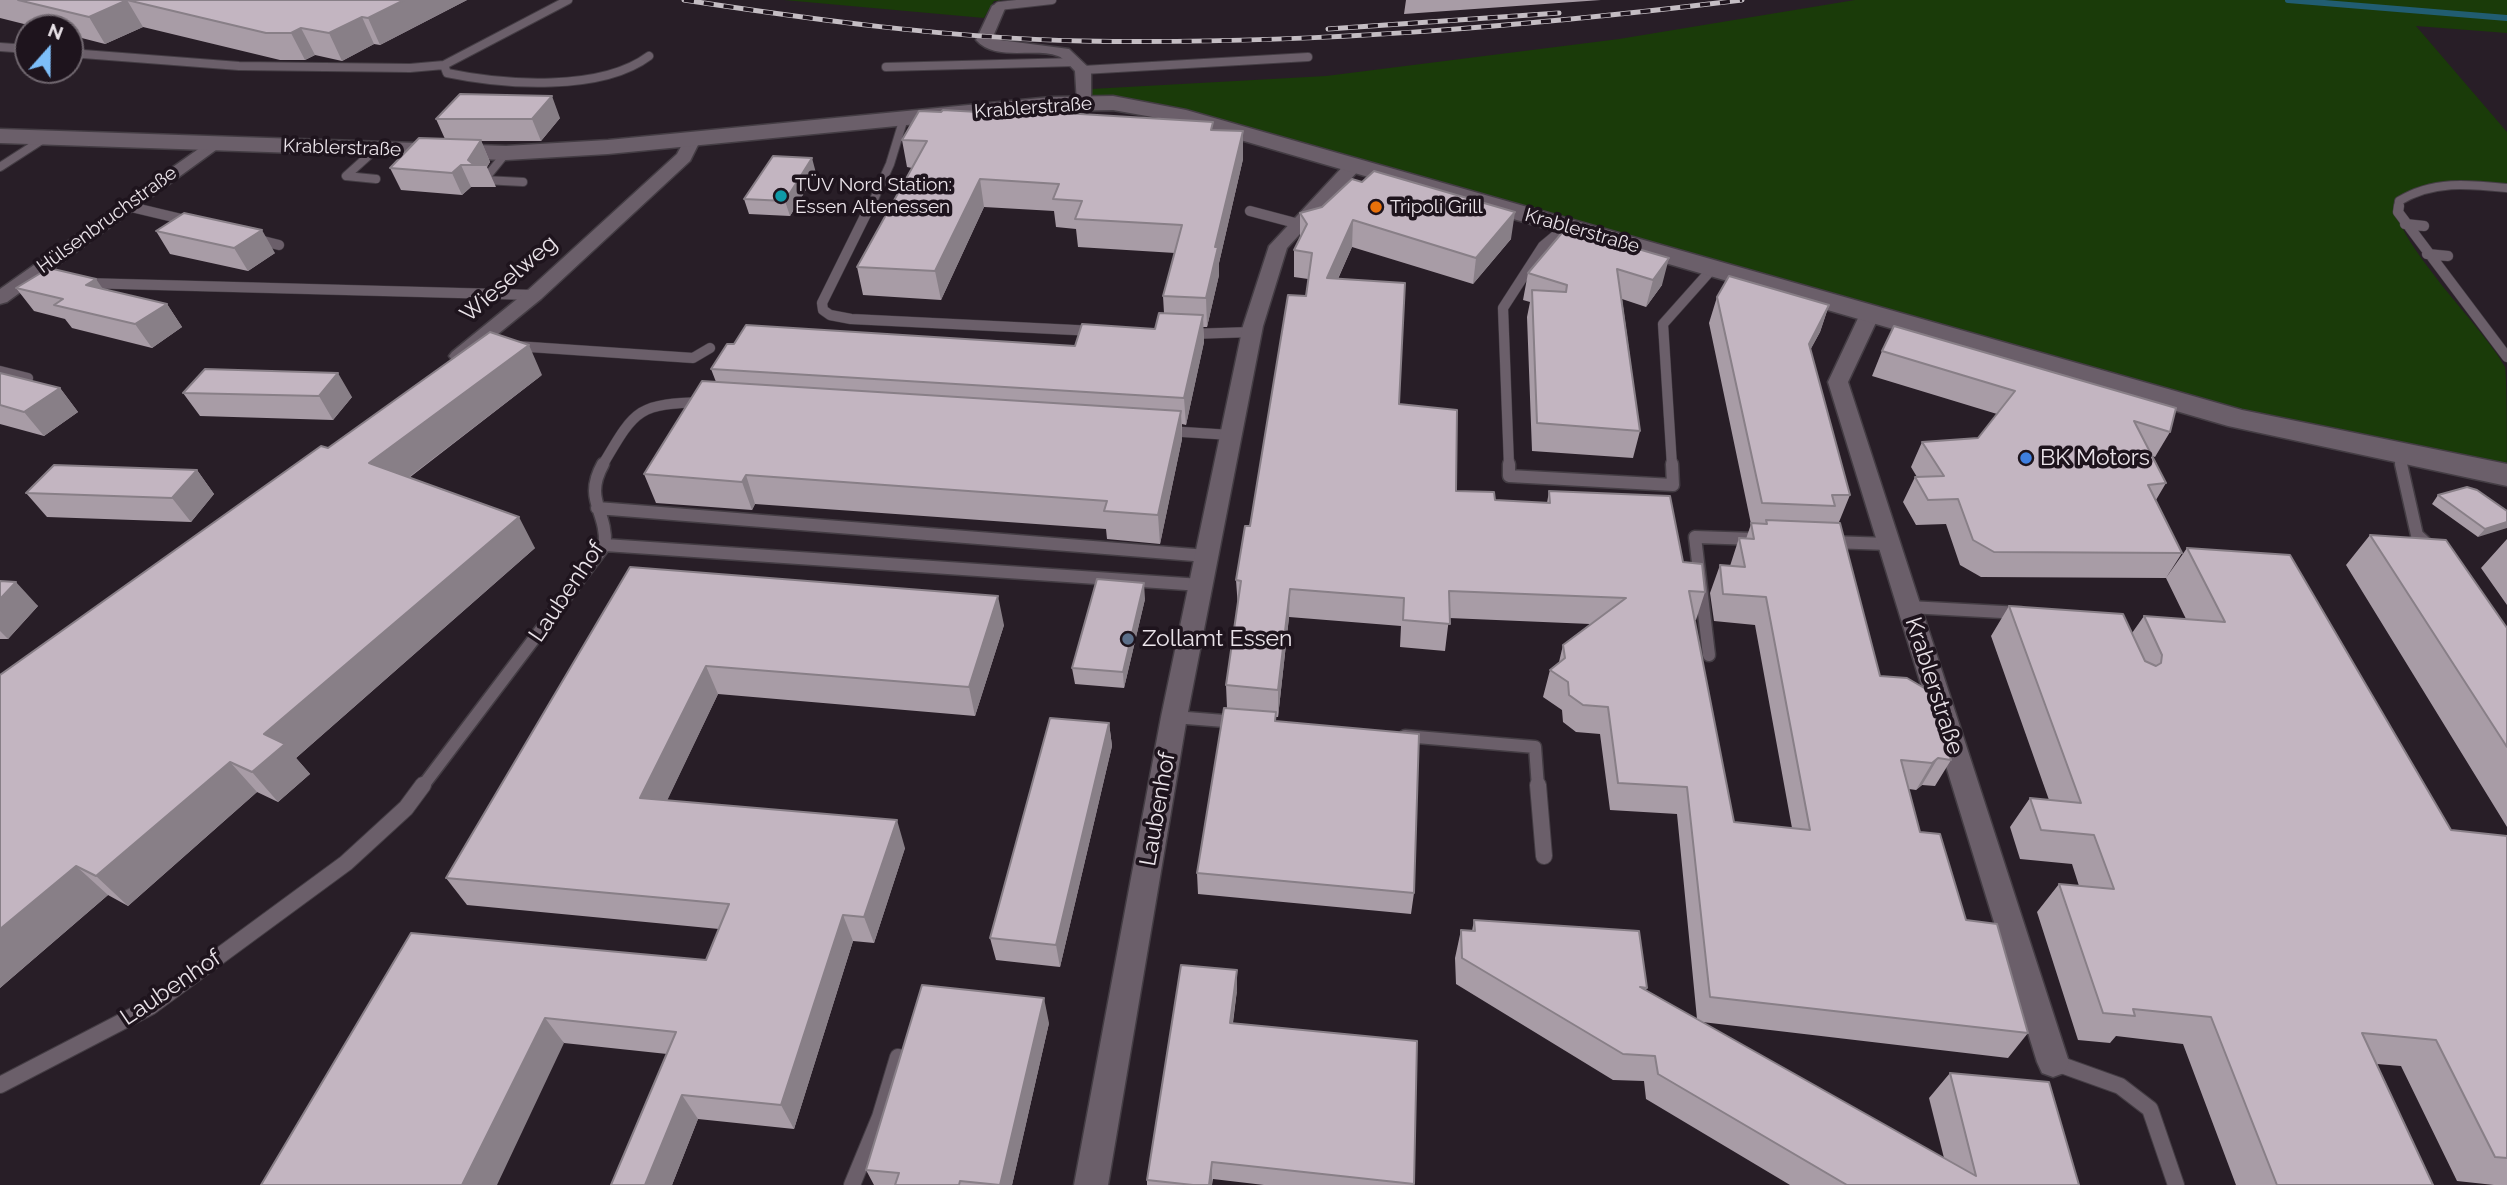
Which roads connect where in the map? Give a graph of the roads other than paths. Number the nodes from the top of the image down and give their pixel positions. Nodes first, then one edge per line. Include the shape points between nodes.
1 (568, 0) edge
2 (1052, 0) edge
3 (999, 6) joint
4 (84, 54) edge
5 (649, 56) dead end
6 (1308, 57) dead end
7 (444, 65) junction
8 (1080, 66) junction
9 (886, 67) dead end
10 (1085, 103) junction
11 (904, 118) junction
12 (0, 136) edge
13 (45, 138) junction
14 (693, 139) junction
15 (214, 143) junction
16 (376, 149) junction
17 (506, 153) junction
18 (1354, 165) junction
19 (0, 167) edge
20 (376, 179) dead end
21 (523, 182) dead end
22 (2507, 188) edge
23 (126, 206) junction
24 (1250, 211) dead end
25 (203, 224) edge
26 (1299, 224) junction
27 (2405, 224) junction
28 (1567, 226) junction
29 (2424, 226) dead end
30 (241, 235) edge
31 (279, 245) dead end
32 (2427, 254) junction
33 (2448, 256) dead end
34 (1713, 269) junction
35 (76, 282) edge
36 (534, 295) junction
37 (0, 298) edge
38 (1870, 314) junction
39 (1101, 330) edge
40 (1252, 332) junction
41 (1174, 333) edge
42 (492, 344) junction
43 (710, 348) dead end
44 (2507, 357) edge
45 (446, 366) edge
46 (0, 371) edge
47 (28, 378) edge
48 (715, 402) edge
49 (1151, 430) edge
50 (1231, 435) junction
51 (2399, 455) junction
52 (2507, 475) edge
53 (597, 508) junction
54 (1765, 540) edge
55 (1820, 542) edge
56 (1889, 544) junction
57 (605, 545) junction
58 (2438, 554) edge
59 (1207, 556) junction
60 (1201, 585) junction
61 (1909, 607) junction
62 (2033, 614) edge
63 (1709, 654) dead end
64 (1174, 717) junction
65 (1257, 724) edge
66 (1396, 736) edge
67 (1544, 856) dead end
68 (898, 1057) edge
69 (2053, 1062) joint
70 (0, 1085) edge
71 (852, 1185) edge
72 (1091, 1185) edge
73 (2176, 1185) edge

1 - 7 lane
2 - 3 lane
3 - 8 street via 984,40 991,45 1064,52
4 - 7 lane via 313,68
5 - 7 lane via 610,77 464,78 447,73
6 - 8 lane
8 - 9 lane
8 - 10 street
10 - 11 street, Krablerstraße
10 - 18 street, Krablerstraße via 1167,112
11 - 14 street, Krablerstraße
11 - 39 lane via 864,219 839,262 823,310 851,319
12 - 13 street, Krablerstraße
13 - 15 street, Krablerstraße
13 - 19 lane
14 - 17 street, Krablerstraße
14 - 36 street, Wieselweg via 684,157
15 - 16 street, Krablerstraße
15 - 23 street, Hülsenbruchstraße
16 - 17 street, Krablerstraße
16 - 20 lane via 345,176
17 - 21 lane via 484,180
18 - 26 street, Laubenhof
18 - 28 street, Krablerstraße
22 - 27 lane via 2461,184 2415,190 2399,201 2398,212
23 - 25 lane
23 - 37 street, Hülsenbruchstraße via 30,282
24 - 26 lane
26 - 40 street, Laubenhof via 1278,246
27 - 29 lane
27 - 32 lane
28 - 34 street, Krablerstraße
28 - 34 lane via 1543,246 1503,308 1509,475 1672,485 1663,324
30 - 31 lane
32 - 33 lane
32 - 44 lane
34 - 38 street, Krablerstraße
35 - 36 lane
36 - 42 street, Wieselweg
38 - 51 street, Krablerstraße via 2239,419
38 - 56 street, Krablerstraße via 1838,382
40 - 41 lane
40 - 50 street, Laubenhof
42 - 43 lane via 693,358
42 - 45 street, Wieselweg
46 - 47 lane
48 - 53 lane, Laubenhof via 662,403 643,409 628,421 593,482
49 - 50 lane
50 - 59 street, Laubenhof
51 - 52 street, Krablerstraße
51 - 58 lane via 2417,535
53 - 57 lane, Laubenhof via 606,528
53 - 59 lane
54 - 63 lane via 1695,537
55 - 56 lane
56 - 61 street, Krablerstraße
57 - 60 lane
57 - 70 lane, Laubenhof via 406,808 346,863 150,1007
59 - 60 street, Laubenhof
60 - 64 street, Laubenhof
61 - 62 lane
61 - 69 street, Krablerstraße
64 - 65 lane
64 - 72 street, Laubenhof
66 - 67 lane via 1535,747
68 - 71 lane
69 - 73 lane via 2120,1086 2150,1109

